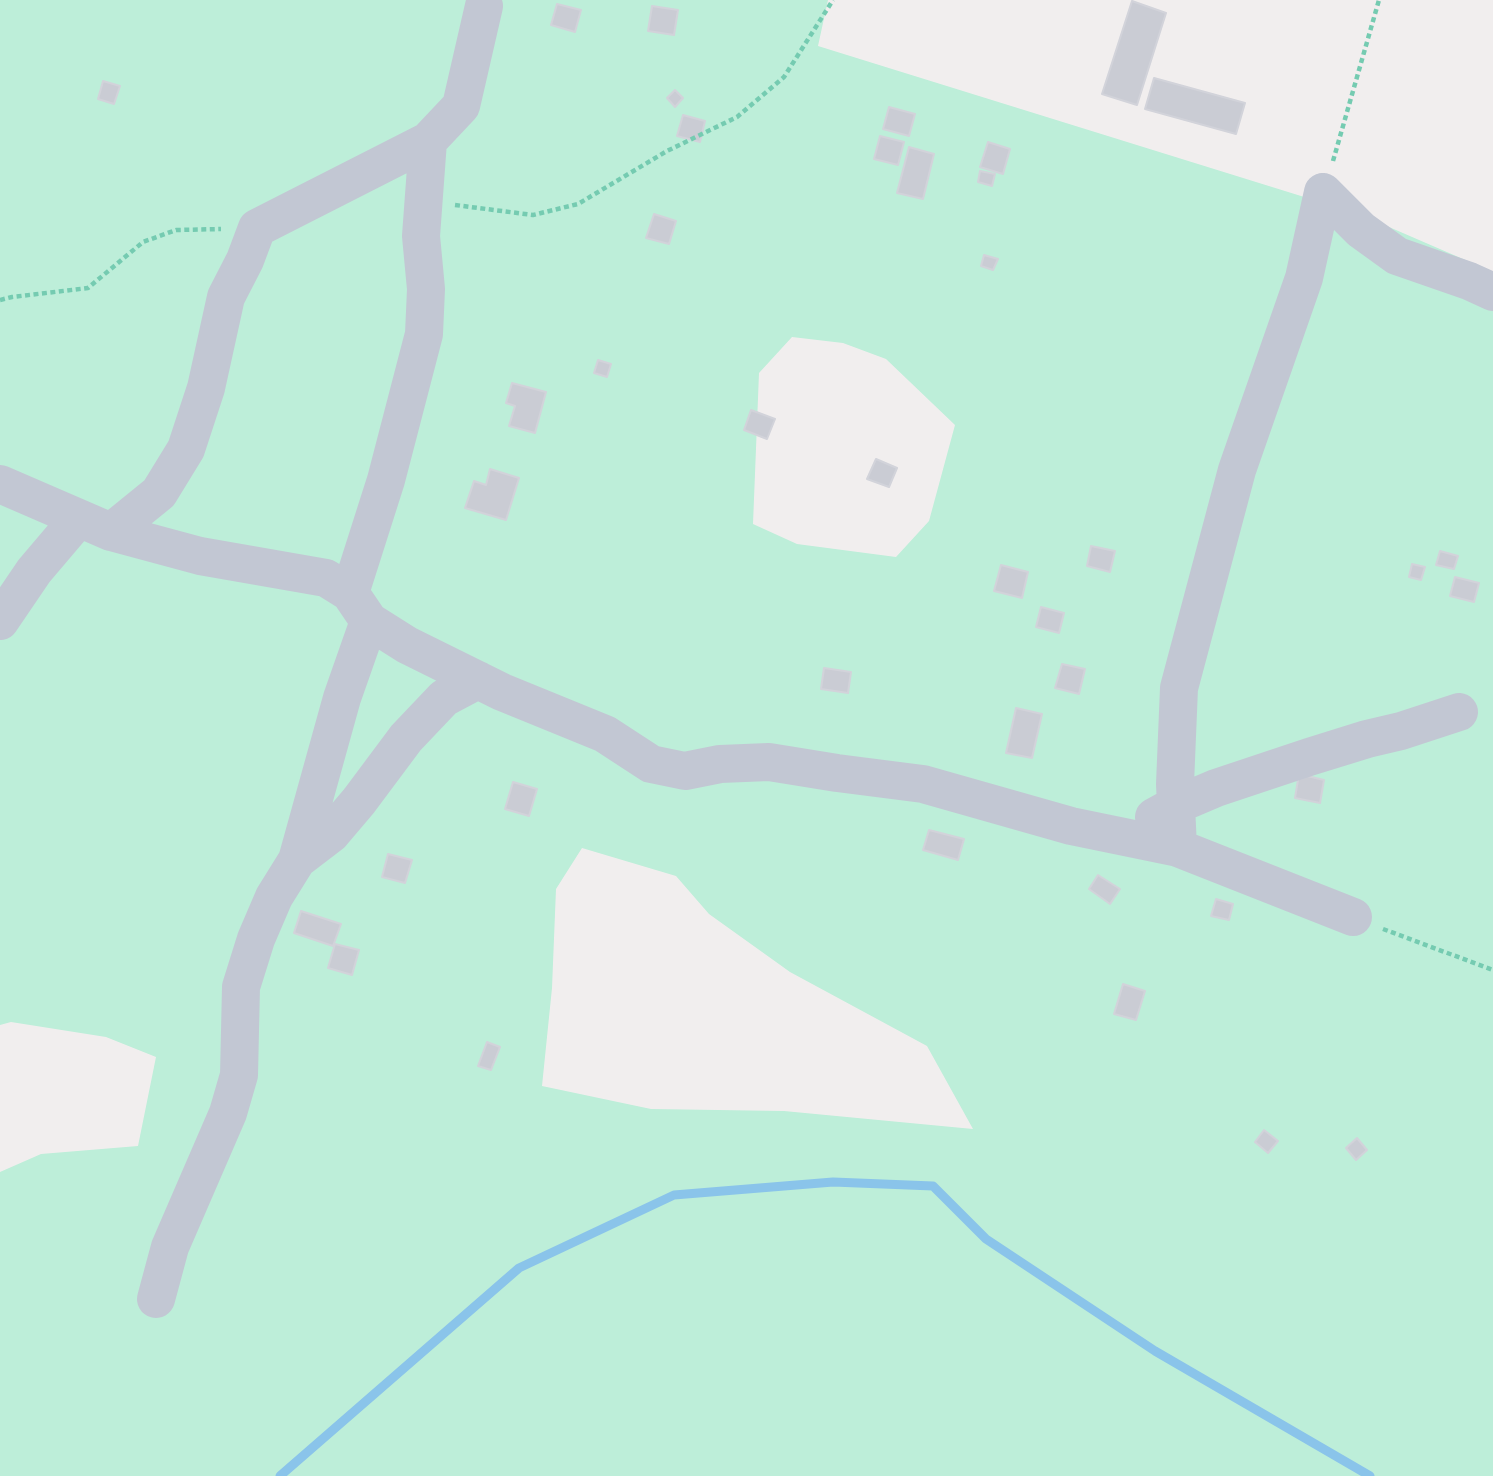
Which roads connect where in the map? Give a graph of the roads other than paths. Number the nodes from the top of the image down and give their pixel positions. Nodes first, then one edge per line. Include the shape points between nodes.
1 (484, 6) dead end
2 (428, 141) junction
3 (1493, 292) edge
4 (0, 484) edge
5 (95, 525) junction
6 (360, 607) junction
7 (0, 621) edge
8 (478, 680) junction
9 (1459, 712) dead end
10 (1176, 805) junction
11 (1119, 836) junction
12 (1178, 848) junction
13 (297, 860) junction
14 (1353, 917) road end
15 (156, 1299) dead end

1 - 2 street via 460,106
2 - 5 street via 257,228 226,297 206,388 186,449 159,493
2 - 6 street via 421,236 424,334 386,480
3 - 10 street via 1396,256 1361,230 1324,192 1304,278 1237,470 1179,688
4 - 5 street
5 - 6 street via 200,556 326,578
5 - 7 street via 34,571
6 - 8 street via 407,645
6 - 13 street via 342,698
8 - 11 street via 605,734 651,764 685,771 769,762 923,784 1071,827
8 - 13 street via 444,698 406,738 331,834
9 - 10 street via 1309,757
10 - 11 street
10 - 12 street
11 - 12 street
12 - 14 street
13 - 15 street via 256,939 241,987 239,1075 228,1113 170,1247

